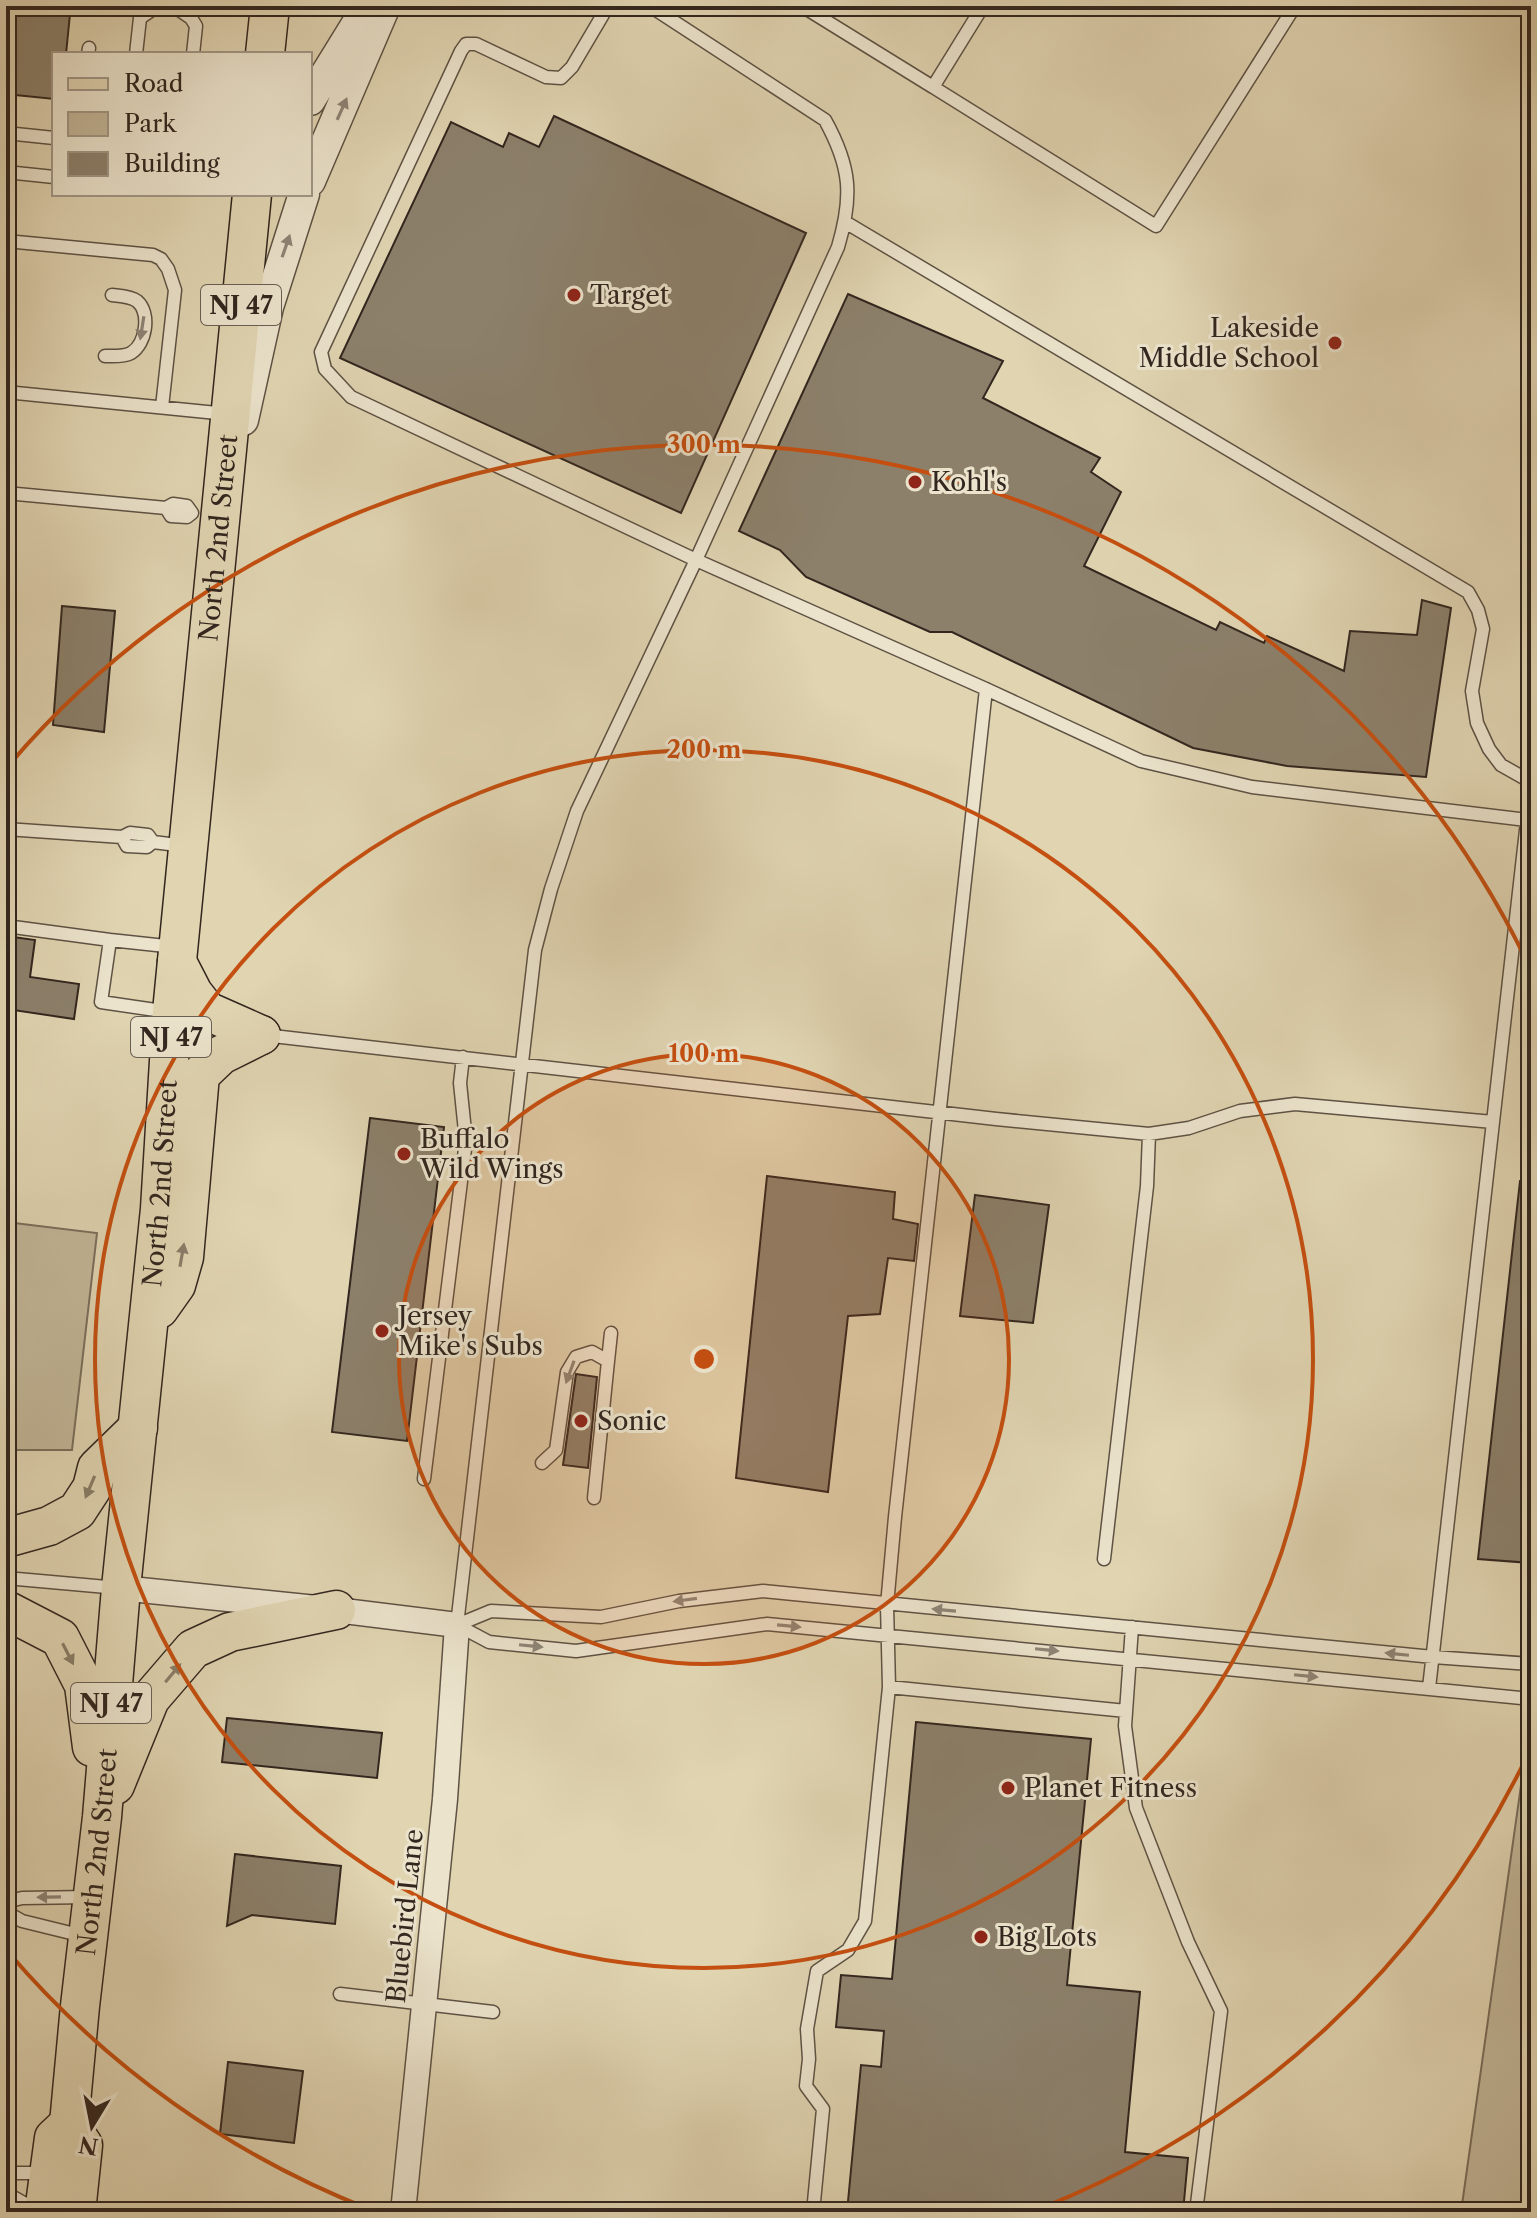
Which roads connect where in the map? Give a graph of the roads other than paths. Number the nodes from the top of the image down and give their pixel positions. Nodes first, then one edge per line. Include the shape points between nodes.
1 (270, 6) edge
2 (368, 6) edge
3 (385, 6) edge
4 (608, 6) edge
5 (650, 6) edge
6 (802, 6) edge
7 (983, 6) edge
8 (1295, 6) edge
9 (136, 52) edge
10 (193, 52) edge
11 (265, 52) edge
12 (933, 87) junction
13 (312, 97) edge
14 (6, 133) edge
15 (52, 138) edge
16 (6, 172) edge
17 (312, 176) edge
18 (52, 177) edge
19 (252, 196) edge
20 (303, 196) edge
21 (845, 222) junction
22 (6, 241) edge
23 (112, 295) dead end
24 (105, 356) dead end
25 (6, 392) edge
26 (162, 407) junction
27 (230, 414) junction
28 (226, 454) junction
29 (6, 493) edge
30 (166, 508) dead end
31 (696, 560) junction
32 (986, 689) junction
33 (1531, 784) edge
34 (1527, 820) junction
35 (6, 829) edge
36 (171, 844) junction
37 (6, 926) edge
38 (110, 940) junction
39 (178, 955) junction
40 (172, 1012) junction
41 (261, 1035) junction
42 (463, 1057) junction
43 (522, 1064) junction
44 (940, 1112) junction
45 (1493, 1122) junction
46 (1149, 1134) junction
47 (149, 1324) junction
48 (611, 1333) dead end
49 (608, 1361) junction
50 (138, 1428) junction
51 (542, 1463) dead end
52 (424, 1479) dead end
53 (594, 1498) dead end
54 (6, 1538) edge
55 (1104, 1559) dead end
56 (6, 1578) edge
57 (121, 1588) junction
58 (887, 1605) junction
59 (6, 1610) edge
60 (336, 1610) junction
61 (457, 1625) junction
62 (1132, 1627) junction
63 (889, 1635) junction
64 (1433, 1657) junction
65 (1129, 1658) junction
66 (1531, 1664) edge
67 (889, 1687) junction
68 (1429, 1688) junction
69 (1531, 1699) edge
70 (1126, 1711) junction
71 (102, 1817) junction
72 (93, 1897) junction
73 (6, 1902) edge
74 (6, 1912) edge
75 (87, 1937) junction
76 (340, 1994) dead end
77 (424, 2004) junction
78 (493, 2012) dead end
79 (69, 2124) junction
80 (6, 2173) edge
81 (49, 2173) junction
82 (6, 2193) edge
83 (42, 2212) edge
84 (76, 2212) edge
85 (403, 2212) edge
86 (813, 2212) edge
87 (1196, 2212) edge

1 - 11 main road
2 - 13 street
17 -> 3 street
4 - 31 lane via 561,78 546,77 466,44 321,352 325,369 351,397
5 - 21 lane via 825,120 840,148 849,197
6 - 12 lane
7 - 12 lane
8 - 12 lane via 1156,226
9 - 10 lane via 140,18 156,7 178,9 191,18 196,26
14 - 15 lane
16 - 18 lane
19 - 27 main road, North 2nd Street / NJ 47
28 -> 20 street via 246,413 268,307
21 - 31 lane
21 - 33 lane via 1468,592 1483,629 1472,691 1477,723 1501,765
22 - 26 lane via 161,259 175,290
23 -> 24 lane via 133,298 146,324 129,354
25 - 26 lane
26 - 27 lane
27 - 28 main road, North 2nd Street / NJ 47
28 - 36 main road, North 2nd Street / NJ 47
29 - 30 lane
31 - 32 lane
31 - 43 lane via 577,811 535,950
32 - 34 lane via 1141,761 1252,787
32 - 44 lane
33 - 34 lane
34 - 45 lane
35 - 36 lane via 122,837 130,833
36 - 39 main road, North 2nd Street / NJ 47
37 - 38 lane
38 - 39 lane
38 - 40 lane via 101,1002
39 - 40 main road, North 2nd Street / NJ 47
39 - 41 main road via 193,993 207,1011
40 - 47 main road, North 2nd Street / NJ 47
41 - 42 lane
47 -> 41 main road via 176,1285 184,1257 200,1075 221,1055
42 - 43 lane
42 - 52 lane via 466,1141
43 - 44 lane
43 - 61 lane
44 - 46 lane
44 - 58 lane
45 - 46 lane via 1295,1104 1240,1111
45 - 64 lane
46 - 55 lane
47 - 50 main road, North 2nd Street / NJ 47
48 - 49 lane
49 -> 51 lane via 592,1352 576,1357 567,1372 556,1450
49 - 53 lane
50 -> 54 main road via 97,1468 77,1511 49,1526
50 - 57 main road, North 2nd Street / NJ 47
56 - 57 lane
57 - 60 street
57 - 71 main road, North 2nd Street / NJ 47
58 -> 61 lane via 763,1591 601,1617 491,1611
62 -> 58 lane
58 - 63 lane
59 -> 71 main road via 60,1638 84,1685
60 - 61 street
71 -> 60 main road via 150,1699 193,1649 230,1632
61 -> 63 lane via 489,1642 576,1651 767,1624
61 - 77 street, Bluebird Lane
64 -> 62 lane
62 - 65 lane
63 -> 65 lane
63 - 67 lane
64 - 66 lane
64 - 68 lane
65 -> 68 lane
65 - 70 lane
67 - 70 lane
67 - 86 lane via 865,1921 848,1950 817,1971 807,2029 806,2086 823,2109
68 - 69 lane
70 - 87 lane via 1136,1808 1221,2011
71 - 72 main road, North 2nd Street / NJ 47
72 -> 73 lane
72 - 75 main road, North 2nd Street / NJ 47
74 - 75 lane
75 - 79 main road, North 2nd Street / NJ 47
76 - 77 lane
77 - 78 lane
77 - 85 street, Bluebird Lane
79 - 81 main road, North 2nd Street / NJ 47 via 54,2138
79 - 84 main road, North 2nd Street / NJ 47 via 83,2145
80 - 81 lane
81 - 83 main road, North 2nd Street / NJ 47
82 - 83 lane

